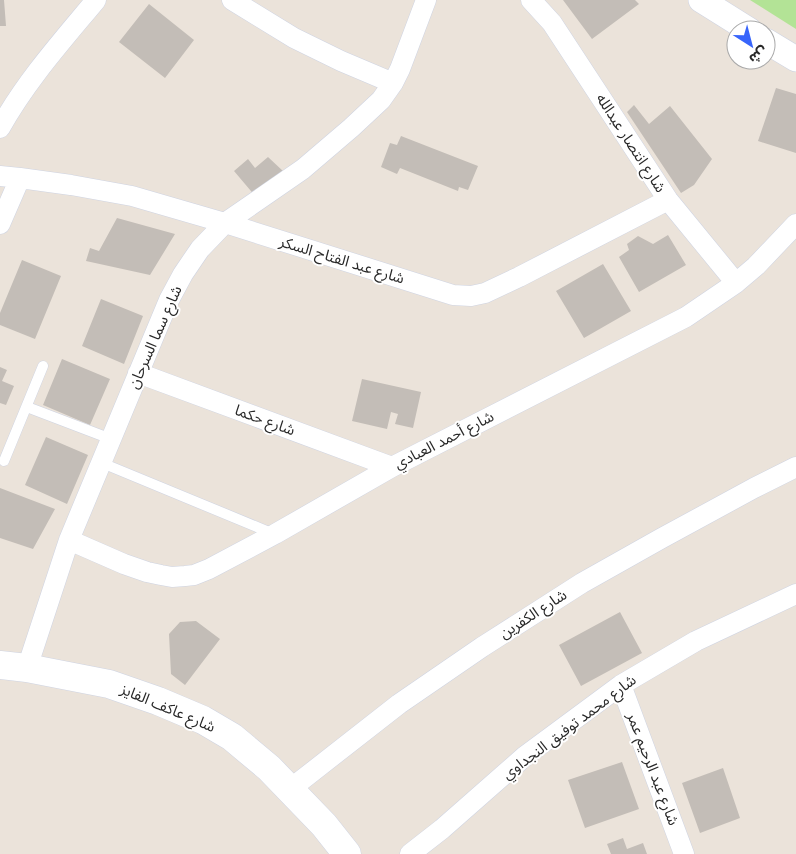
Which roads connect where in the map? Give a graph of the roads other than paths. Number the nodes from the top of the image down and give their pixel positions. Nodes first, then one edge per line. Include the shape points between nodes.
1 (96, 0) edge
2 (232, 0) edge
3 (426, 0) edge
4 (531, 0) edge
5 (700, 0) edge
6 (733, 20) edge
7 (776, 47) edge
8 (796, 59) edge
9 (393, 83) junction
10 (0, 128) edge
11 (0, 176) edge
12 (20, 178) junction
13 (668, 200) junction
14 (225, 223) junction
15 (0, 224) edge
16 (796, 224) edge
17 (736, 283) junction
18 (43, 366) dead end
19 (138, 373) junction
20 (27, 407) junction
21 (112, 439) junction
22 (4, 461) dead end
23 (102, 463) junction
24 (392, 467) junction
25 (796, 467) edge
26 (275, 534) junction
27 (69, 540) junction
28 (796, 594) edge
29 (0, 665) edge
30 (27, 668) junction
31 (621, 685) junction
32 (289, 790) junction
33 (347, 854) edge
34 (410, 854) edge
35 (684, 854) edge

1 - 10 street via 38,70
2 - 9 street via 294,38
3 - 9 street, شارع سما السرحان
4 - 13 street, شارع انتصار عبدالله via 552,23
5 - 6 street
7 - 8 street
9 - 14 street, شارع سما السرحان via 381,100 303,169
11 - 12 street, شارع عبد الفتاح السكر
12 - 14 street, شارع عبد الفتاح السكر via 132,196
12 - 15 street
13 - 14 street, شارع عبد الفتاح السكر via 519,277 471,296 453,295
13 - 17 street, شارع انتصار عبدالله
14 - 19 street, شارع سما السرحان via 200,249 183,274
16 - 17 street, شارع أحمد العبادي
17 - 24 street, شارع أحمد العبادي via 686,317
18 - 20 lane
19 - 21 street, شارع سما السرحان
19 - 24 street, شارع حكما
20 - 21 lane
20 - 22 lane
21 - 23 street, شارع سما السرحان
23 - 26 lane
23 - 27 street, شارع سما السرحان
24 - 26 street, شارع أحمد العبادي
25 - 32 street, شارع الكفرين via 582,583 399,704
26 - 27 street, شارع أحمد العبادي via 209,569 194,575 172,577 124,564
27 - 30 street, شارع سما السرحان
28 - 31 street, شارع محمد توفيق النجداوي via 696,641
29 - 30 main road, شارع عاكف الفايز
30 - 32 main road, شارع عاكف الفايز via 109,684 203,720 232,737
31 - 34 street, شارع محمد توفيق النجداوي via 525,756
31 - 35 street, شارع عبد الرحيم عمر
32 - 33 main road, شارع عاكف الفايز

